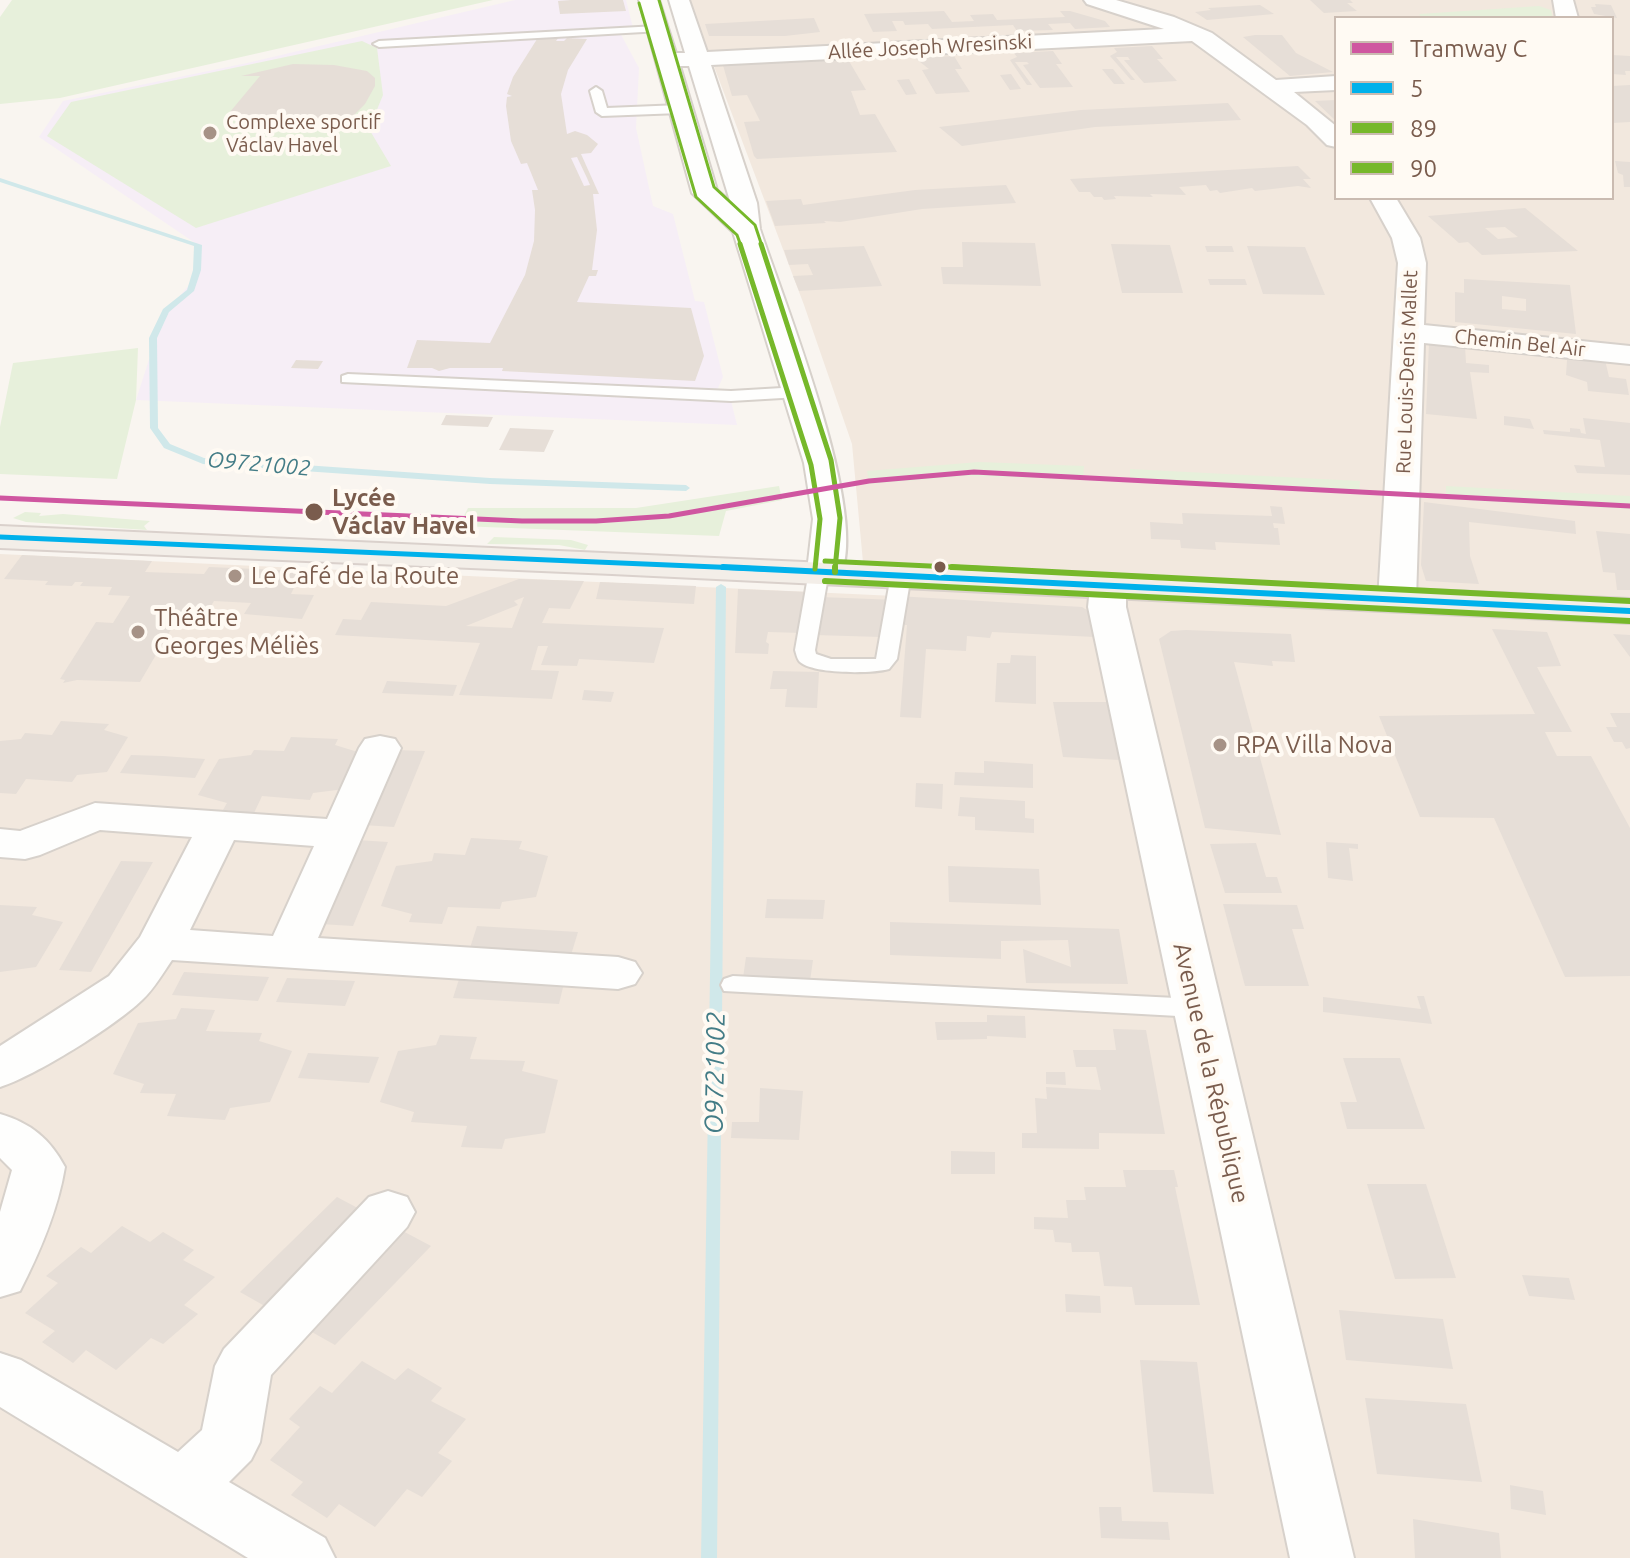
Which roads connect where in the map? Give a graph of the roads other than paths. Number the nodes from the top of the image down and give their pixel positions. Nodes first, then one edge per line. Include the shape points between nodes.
1 (649, 0) edge
2 (679, 0) edge
3 (1094, 0) edge
4 (657, 29) junction
5 (1186, 30) junction
6 (379, 44) dead end
7 (696, 55) junction
8 (666, 57) junction
9 (1334, 83) edge
10 (1269, 87) junction
11 (596, 91) dead end
12 (680, 109) junction
13 (1334, 138) edge
14 (1384, 200) edge
15 (746, 229) junction
16 (1410, 333) junction
17 (1630, 355) edge
18 (348, 379) dead end
19 (799, 392) junction
20 (0, 537) edge
21 (822, 571) junction
22 (901, 575) junction
23 (1108, 588) junction
24 (1397, 600) junction
25 (1630, 611) edge
26 (380, 748) dead end
27 (219, 826) junction
28 (342, 834) junction
29 (0, 843) edge
30 (160, 944) junction
31 (289, 952) junction
32 (618, 973) dead end
33 (733, 985) dead end
34 (1196, 1008) junction
35 (0, 1069) edge
36 (0, 1133) edge
37 (388, 1212) dead end
38 (0, 1275) edge
39 (0, 1377) edge
40 (184, 1486) junction
41 (303, 1558) edge
42 (1322, 1558) edge

1 - 4 street
2 - 7 street
3 - 5 street
4 - 6 lane
4 - 8 street
5 - 7 street, Allée Joseph Wresinski
5 - 10 street
7 - 8 street, Allée Joseph Wresinski
7 - 15 street via 744,203
8 - 12 street
9 - 10 street
10 - 13 street
11 - 12 lane via 602,112
12 - 15 street via 705,193
14 - 16 street, Rue Louis-Denis Mallet via 1406,238 1412,263
15 - 19 street
16 - 17 street, Chemin Bel Air
16 - 24 street, Rue Louis-Denis Mallet
18 - 19 lane via 731,396
19 - 21 street via 838,519
20 - 21 main road
21 - 22 main road
21 - 22 lane via 805,650 807,658 829,665 874,667 887,659
22 - 23 main road
23 - 24 main road
23 - 34 street, Avenue de la République via 1107,607
24 - 25 main road
26 - 28 street
27 - 28 street
27 - 29 street via 95,816 25,845
27 - 30 street
28 - 31 street
30 - 31 street
30 - 35 street via 126,988
31 - 32 street
33 - 34 lane
34 - 42 street, Avenue de la République
36 - 38 street via 25,1149 39,1167 34,1195
37 - 40 street via 244,1366 230,1442
39 - 40 street
40 - 41 street

